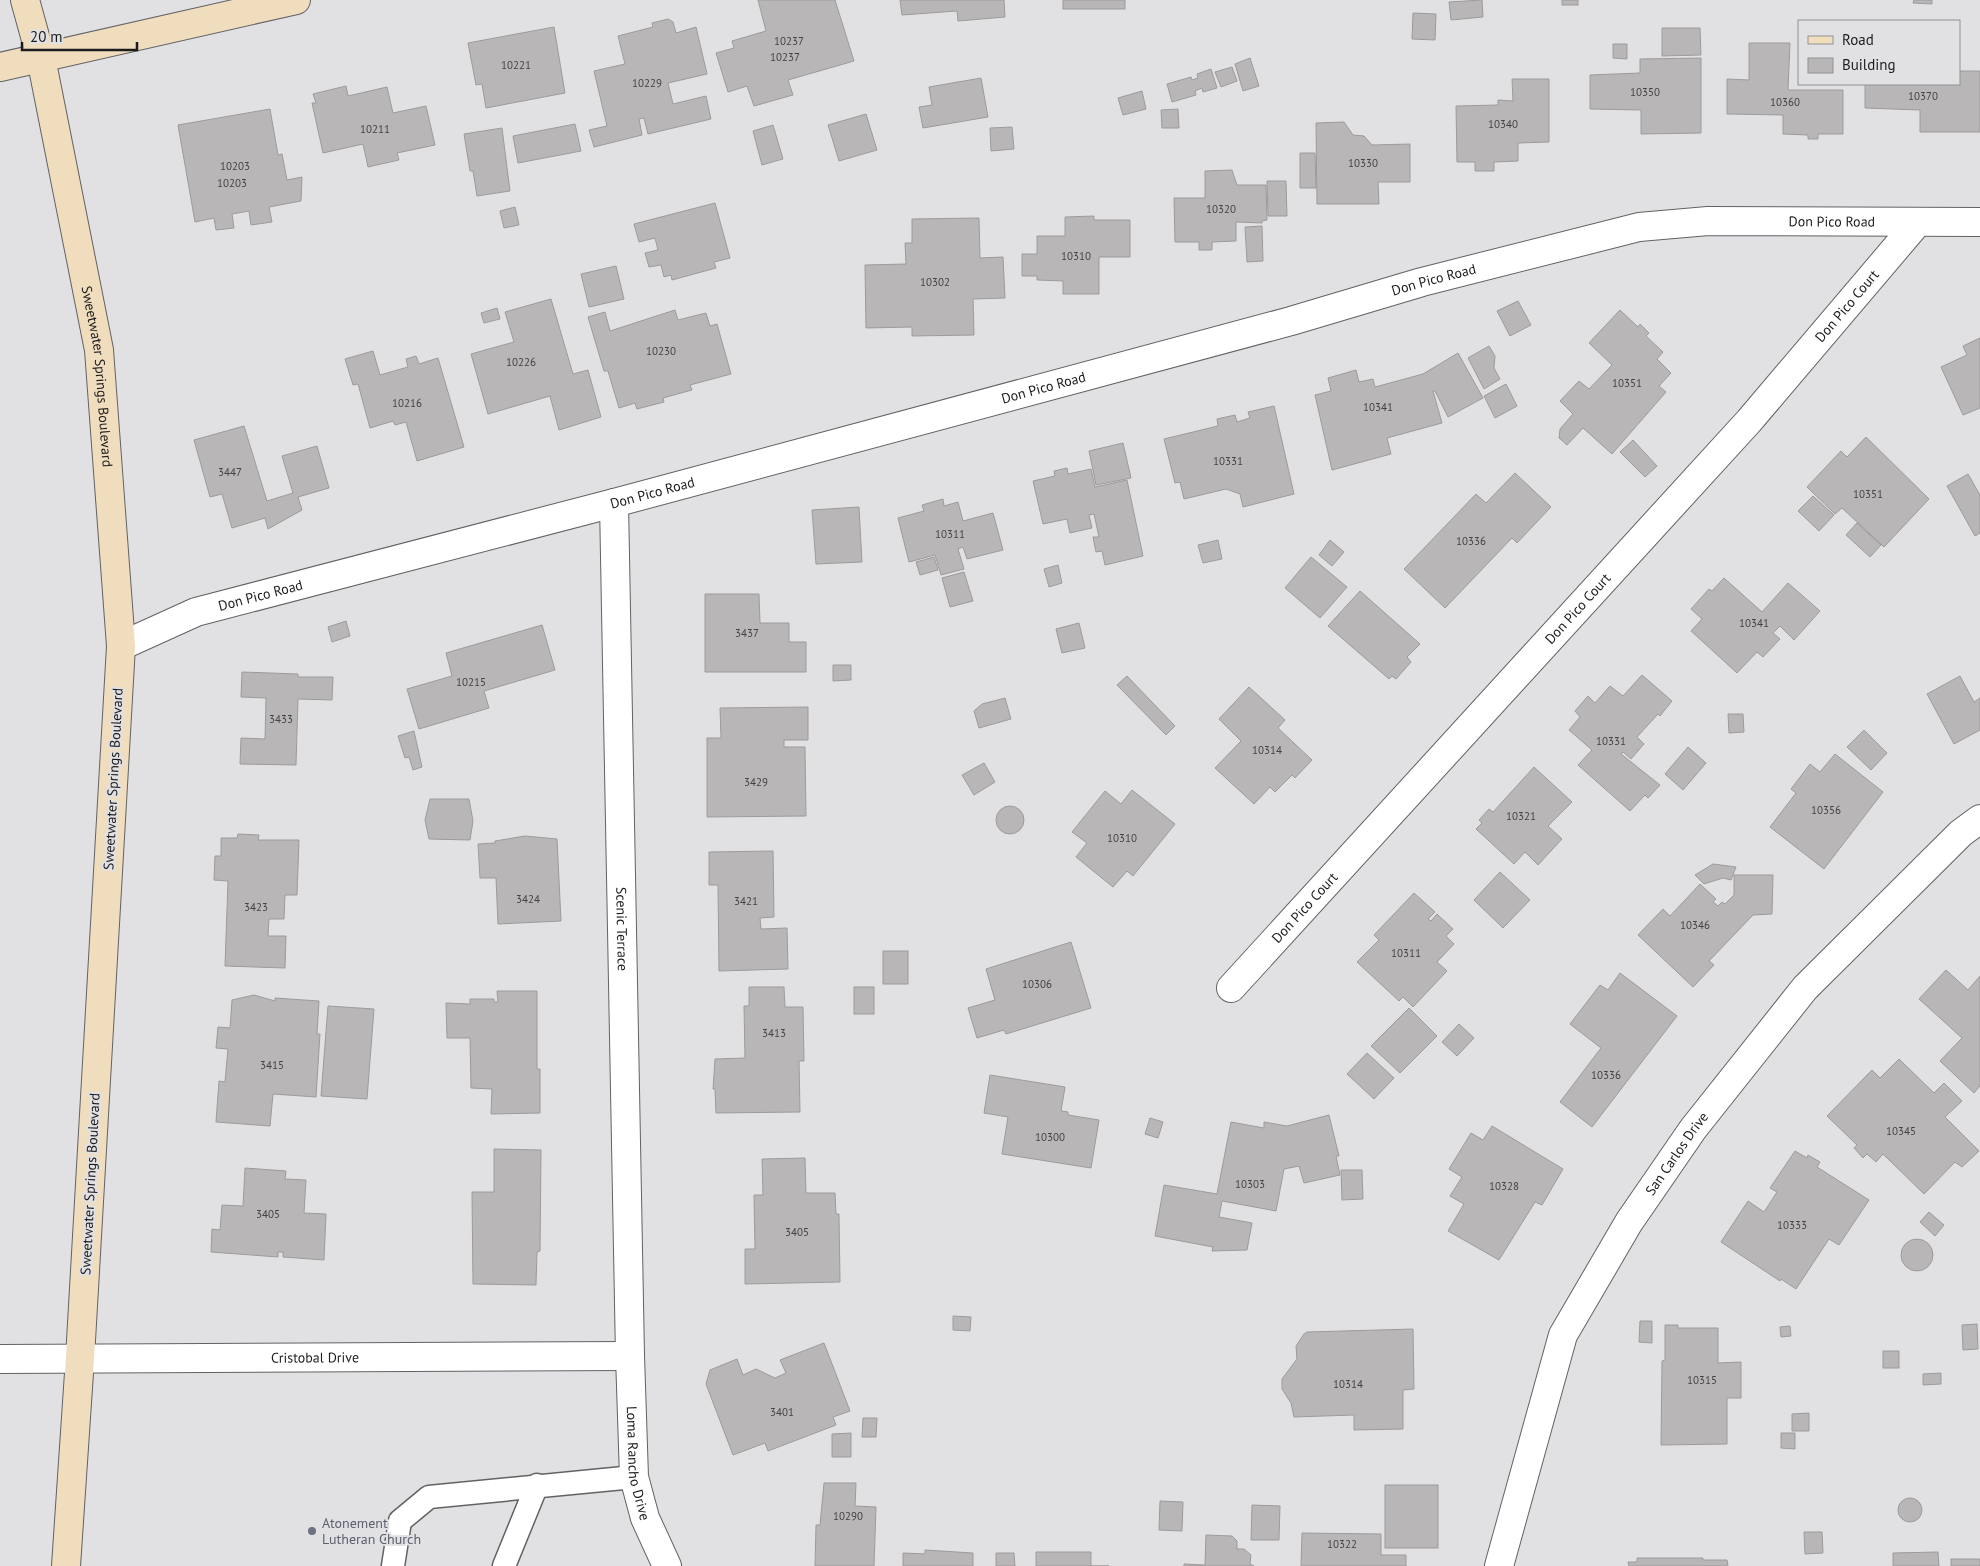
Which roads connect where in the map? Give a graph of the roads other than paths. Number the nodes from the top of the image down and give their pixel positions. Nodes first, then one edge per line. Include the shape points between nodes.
1 (26, 0) edge
2 (296, 0) edge
3 (41, 58) junction
4 (0, 66) edge
5 (1918, 222) junction
6 (1980, 222) edge
7 (614, 503) junction
8 (121, 646) junction
9 (1980, 819) edge
10 (1232, 988) dead end
11 (630, 1356) junction
12 (80, 1358) junction
13 (0, 1359) edge
14 (634, 1476) junction
15 (537, 1485) junction
16 (66, 1566) edge
17 (393, 1566) edge
18 (504, 1566) edge
19 (667, 1566) edge
20 (1498, 1566) edge

1 - 3 main road, Sweetwater Springs Boulevard
2 - 3 main road
3 - 4 main road
3 - 8 main road, Sweetwater Springs Boulevard via 99,350
5 - 6 street, Don Pico Road
5 - 7 street, Don Pico Road via 1708,221 1639,227 1422,282 1291,321
5 - 10 street, Don Pico Court via 1749,421
7 - 8 street, Don Pico Road via 196,612
7 - 11 street, Scenic Terrace
8 - 12 main road, Sweetwater Springs Boulevard
9 - 20 street, San Carlos Drive via 1961,833 1805,988 1693,1129 1629,1222 1563,1336
11 - 12 street, Cristobal Drive
11 - 14 street, Loma Rancho Drive
12 - 13 street, Cristobal Drive
12 - 16 main road, Sweetwater Springs Boulevard
14 - 15 lane
14 - 19 street, Loma Rancho Drive via 645,1518
15 - 17 lane via 429,1497 400,1521
15 - 18 lane

